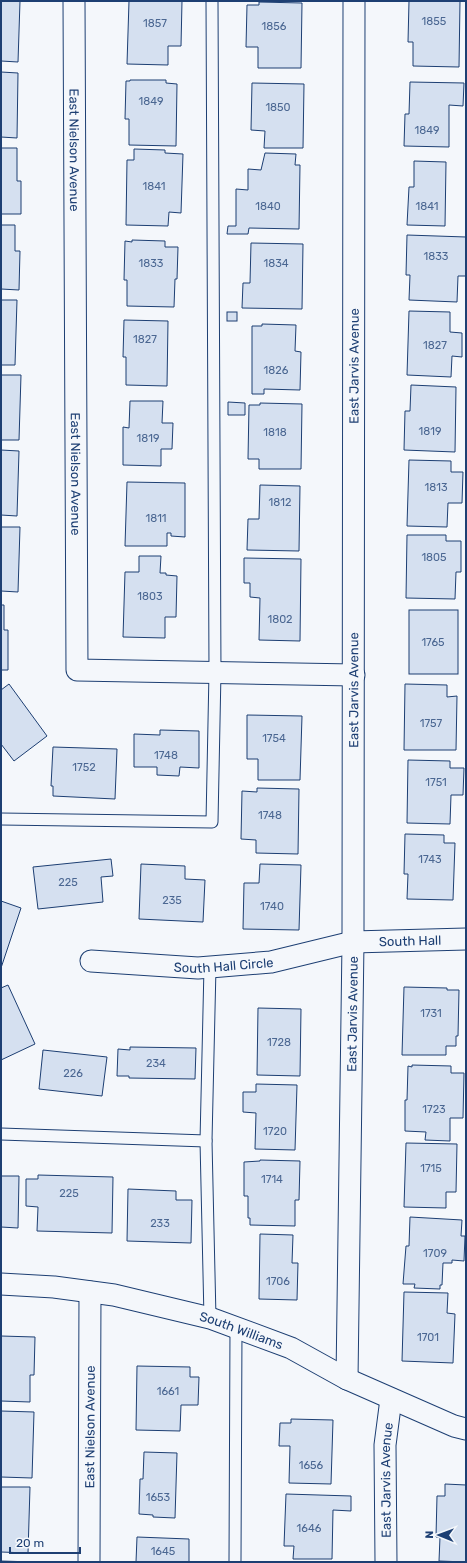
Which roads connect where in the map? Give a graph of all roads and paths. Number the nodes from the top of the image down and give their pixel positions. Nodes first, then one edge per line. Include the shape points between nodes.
1 (74, 1) edge
2 (212, 1) edge
3 (354, 1) edge
4 (215, 672) junction
5 (354, 675) junction
6 (1, 819) edge
7 (466, 939) edge
8 (353, 942) junction
9 (91, 961) dead end
10 (210, 967) junction
11 (1, 1134) edge
12 (206, 1141) junction
13 (1, 1284) edge
14 (90, 1292) junction
15 (210, 1318) junction
16 (236, 1328) junction
17 (347, 1379) junction
18 (391, 1399) junction
19 (466, 1429) edge
20 (89, 1562) edge
21 (235, 1562) edge
22 (386, 1562) edge

1 - 4 street, East Nielson Avenue via 77,670
2 - 4 lane
3 - 5 street, East Jarvis Avenue
4 - 5 street, East Nielson Avenue
4 - 6 lane via 212,822
5 - 8 street, East Jarvis Avenue
7 - 8 street, South Hall
8 - 10 street, South Hall Circle via 271,962
8 - 17 street, East Jarvis Avenue
9 - 10 street, South Hall Circle
10 - 12 lane
11 - 12 lane
12 - 15 lane
13 - 14 street, South Williams
14 - 15 street, South Williams via 114,1295
14 - 20 street, East Nielson Avenue
15 - 16 street, South Williams
16 - 17 street, South Williams via 291,1348
16 - 21 lane
17 - 18 street, South Williams
18 - 19 street, South Williams
18 - 22 street, East Jarvis Avenue via 385,1445

